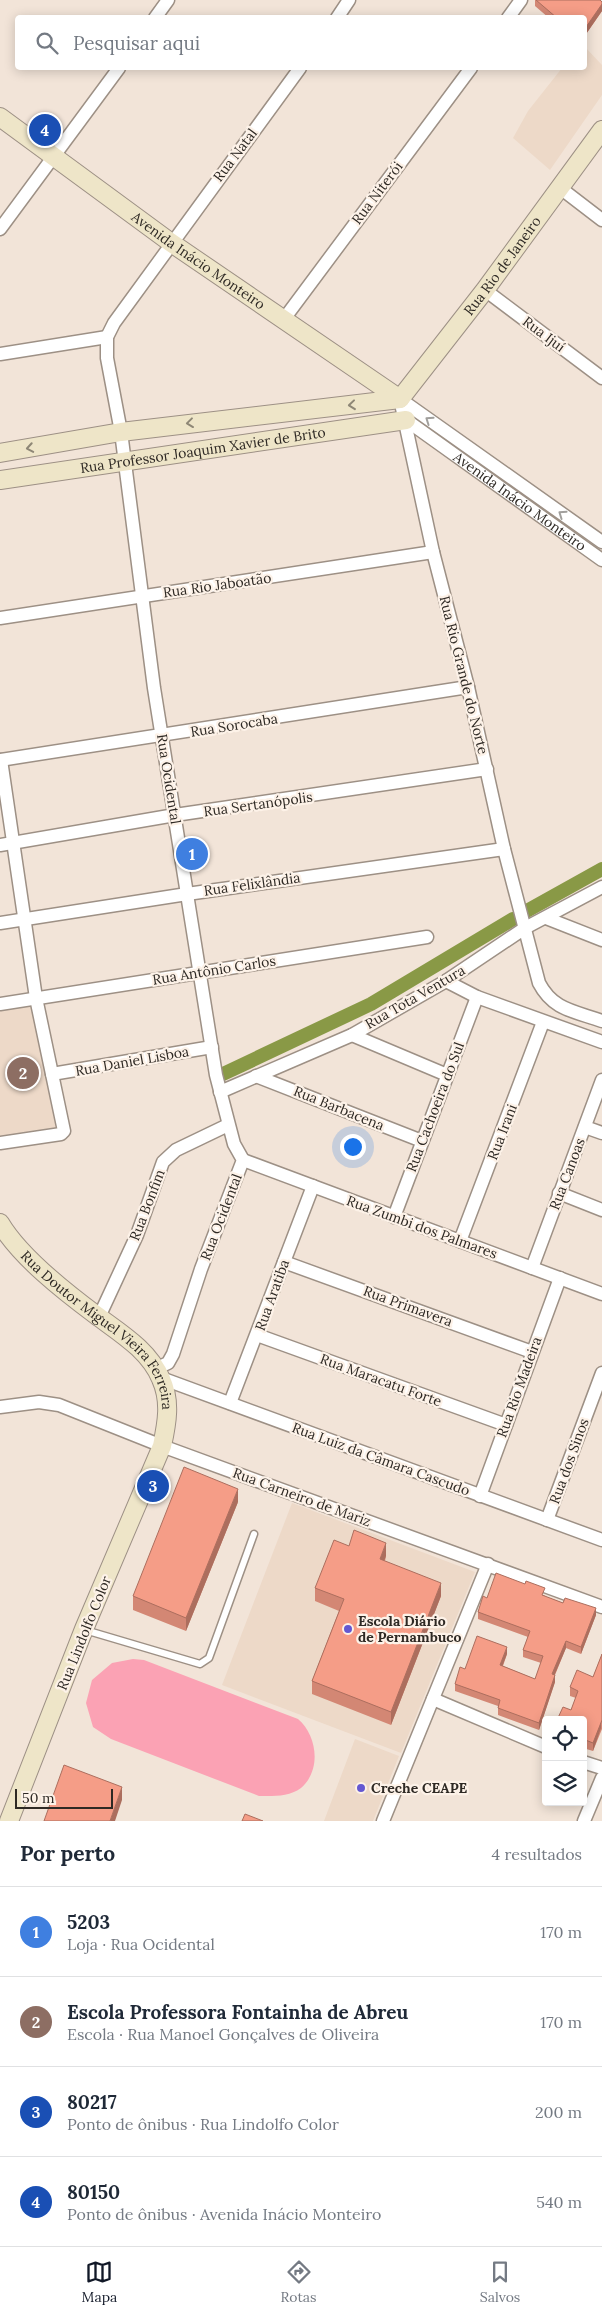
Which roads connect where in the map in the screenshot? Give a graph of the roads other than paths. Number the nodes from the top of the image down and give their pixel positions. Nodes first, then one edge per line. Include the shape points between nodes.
1 (168, 0) edge
2 (349, 0) edge
3 (521, 0) edge
4 (157, 15) edge
5 (339, 15) edge
6 (510, 15) edge
7 (118, 70) edge
8 (299, 70) edge
9 (470, 70) edge
10 (0, 117) edge
11 (602, 130) edge
12 (53, 157) junction
13 (559, 187) junction
14 (602, 220) edge
15 (0, 229) edge
16 (170, 242) junction
17 (485, 290) junction
18 (284, 320) junction
19 (107, 337) junction
20 (0, 354) edge
21 (602, 378) edge
22 (400, 399) junction
23 (406, 420) junction
24 (121, 432) junction
25 (0, 453) edge
26 (124, 460) junction
27 (0, 480) edge
28 (602, 542) edge
29 (433, 552) junction
30 (602, 560) edge
31 (144, 595) junction
32 (0, 618) edge
33 (468, 688) junction
34 (162, 736) junction
35 (0, 760) edge
36 (487, 769) junction
37 (175, 815) junction
38 (6, 844) edge
39 (504, 849) junction
40 (602, 887) edge
41 (187, 894) junction
42 (546, 918) junction
43 (25, 919) junction
44 (0, 923) edge
45 (525, 928) junction
46 (427, 937) dead end
47 (602, 940) edge
48 (199, 971) junction
49 (446, 981) junction
50 (477, 997) junction
51 (36, 998) junction
52 (0, 1004) edge
53 (602, 1021) edge
54 (542, 1022) junction
55 (352, 1035) junction
56 (602, 1042) edge
57 (212, 1047) junction
58 (52, 1074) junction
59 (447, 1074) junction
60 (256, 1076) junction
61 (602, 1080) edge
62 (220, 1092) junction
63 (228, 1125) junction
64 (585, 1127) junction
65 (602, 1133) edge
66 (422, 1141) junction
67 (0, 1144) edge
68 (242, 1160) junction
69 (313, 1186) junction
70 (559, 1193) junction
71 (602, 1210) edge
72 (394, 1216) junction
73 (1, 1229) edge
74 (460, 1241) junction
75 (284, 1262) junction
76 (532, 1268) junction
77 (560, 1278) junction
78 (602, 1294) edge
79 (98, 1317) junction
80 (257, 1335) junction
81 (532, 1352) junction
82 (158, 1373) junction
83 (602, 1373) edge
84 (230, 1403) junction
85 (0, 1407) edge
86 (506, 1424) junction
87 (162, 1446) junction
88 (480, 1496) junction
89 (547, 1520) junction
90 (254, 1534) dead end
91 (602, 1540) edge
92 (488, 1564) junction
93 (602, 1607) edge
94 (84, 1629) junction
95 (432, 1699) junction
96 (542, 1745) edge
97 (587, 1763) edge
98 (602, 1768) edge
99 (602, 1778) edge
100 (9, 1821) edge
101 (383, 1821) edge
102 (584, 1821) edge

1 - 4 street
2 - 5 street
3 - 6 street
7 - 12 street
8 - 16 street, Rua Natal
9 - 18 street, Rua Niterói
10 - 12 street, Avenida Inácio Monteiro
11 - 13 street, Rua Rio de Janeiro
12 - 15 street
12 - 16 street, Avenida Inácio Monteiro
13 - 14 street
13 - 17 street, Rua Rio de Janeiro
16 - 18 street, Avenida Inácio Monteiro
16 - 19 street
17 - 21 street, Rua Ijuí
17 - 22 street, Rua Rio de Janeiro
18 - 22 street, Avenida Inácio Monteiro
19 - 20 street
19 - 24 street, Rua Ocidental via 107,358
22 - 23 street
22 -> 24 street, Rua Professor Joaquim Xavier de Brito
28 -> 22 street, Avenida Inácio Monteiro
23 - 26 street, Rua Professor Joaquim Xavier de Brito
23 - 29 street, Rua Rio Grande do Norte
23 - 30 street, Avenida Inácio Monteiro
24 -> 25 street, Rua Professor Joaquim Xavier de Brito
24 - 26 street, Rua Ocidental
26 - 27 street, Rua Professor Joaquim Xavier de Brito
26 - 31 street, Rua Ocidental
29 - 31 street, Rua Rio Jaboatão
29 - 33 street, Rua Rio Grande do Norte
31 - 32 street, Rua Rio Jaboatão
31 - 34 street, Rua Ocidental
33 - 34 street, Rua Sorocaba
33 - 36 street, Rua Rio Grande do Norte
34 - 35 street, Rua Sorocaba
34 - 37 street, Rua Ocidental
35 - 38 street
36 - 37 street, Rua Sertanópolis
36 - 39 street, Rua Rio Grande do Norte
37 - 38 street, Rua Sertanópolis
37 - 41 street, Rua Ocidental
38 - 43 street
39 - 41 street, Rua Felixlândia
39 - 45 street, Rua Rio Grande do Norte
40 - 42 street, Rua Tota Ventura
41 - 43 street, Rua Felixlândia
41 - 48 street, Rua Ocidental
42 - 45 street, Rua Tota Ventura
42 - 47 street
43 - 44 street, Rua Felixlândia
43 - 51 street
45 - 49 street, Rua Tota Ventura
45 - 53 street, Rua Rio Grande do Norte via 545,995 556,1005
46 - 48 street, Rua Antônio Carlos
48 - 51 street, Rua Antônio Carlos
48 - 57 street, Rua Ocidental
49 - 50 street
49 - 55 street, Rua Tota Ventura
50 - 54 street
50 - 59 street, Rua Cachoeira do Sul
51 - 52 street, Rua Antônio Carlos
51 - 58 street
54 - 56 street
54 - 74 street, Rua Irani
55 - 59 street
55 - 60 street, Rua Tota Ventura
57 - 58 street, Rua Daniel Lisboa
57 - 62 street, Rua Ocidental
58 - 67 street via 64,1131
59 - 66 street, Rua Cachoeira do Sul
60 - 62 street, Rua Tota Ventura
60 - 66 street, Rua Barbacena
61 - 64 street, Rua Canoas
62 - 63 street, Rua Ocidental
63 - 68 street, Rua Ocidental
63 - 79 street, Rua Bonfim via 176,1150 163,1162 136,1235
64 - 65 street
64 - 70 street, Rua Canoas
66 - 72 street, Rua Cachoeira do Sul
68 - 69 street, Rua Zumbi dos Palmares
68 - 82 street, Rua Ocidental via 173,1354
69 - 72 street, Rua Zumbi dos Palmares
69 - 75 street, Rua Aratiba
70 - 71 street
70 - 76 street, Rua Canoas
72 - 74 street, Rua Zumbi dos Palmares
73 - 79 street, Rua Doutor Miguel Vieira Ferreira via 37,1267
74 - 76 street, Rua Zumbi dos Palmares
75 - 80 street, Rua Aratiba
75 - 81 street, Rua Primavera
76 - 77 street, Rua Zumbi dos Palmares
77 - 78 street, Rua Zumbi dos Palmares
77 - 81 street, Rua Rio Madeira
79 - 82 street, Rua Doutor Miguel Vieira Ferreira via 125,1335
80 - 84 street, Rua Aratiba
80 - 86 street, Rua Maracatu Forte
81 - 86 street, Rua Rio Madeira
82 - 84 street, Rua Luiz da Câmara Cascudo
82 - 87 street, Rua Doutor Miguel Vieira Ferreira via 167,1398 168,1421
83 - 89 street, Rua dos Sinos
84 - 88 street, Rua Luiz da Câmara Cascudo
85 - 87 street, Rua Carneiro de Mariz via 40,1402 59,1405
86 - 88 street, Rua Rio Madeira
87 - 92 street, Rua Carneiro de Mariz
87 - 94 street, Rua Lindolfo Color
88 - 89 street, Rua Luiz da Câmara Cascudo
89 - 91 street, Rua Luiz da Câmara Cascudo
90 - 94 lane via 209,1658 200,1664
92 - 93 street, Rua Carneiro de Mariz
92 - 95 street
94 - 100 street, Rua Lindolfo Color
95 - 96 street
95 - 101 street
97 - 98 street
99 - 102 street

